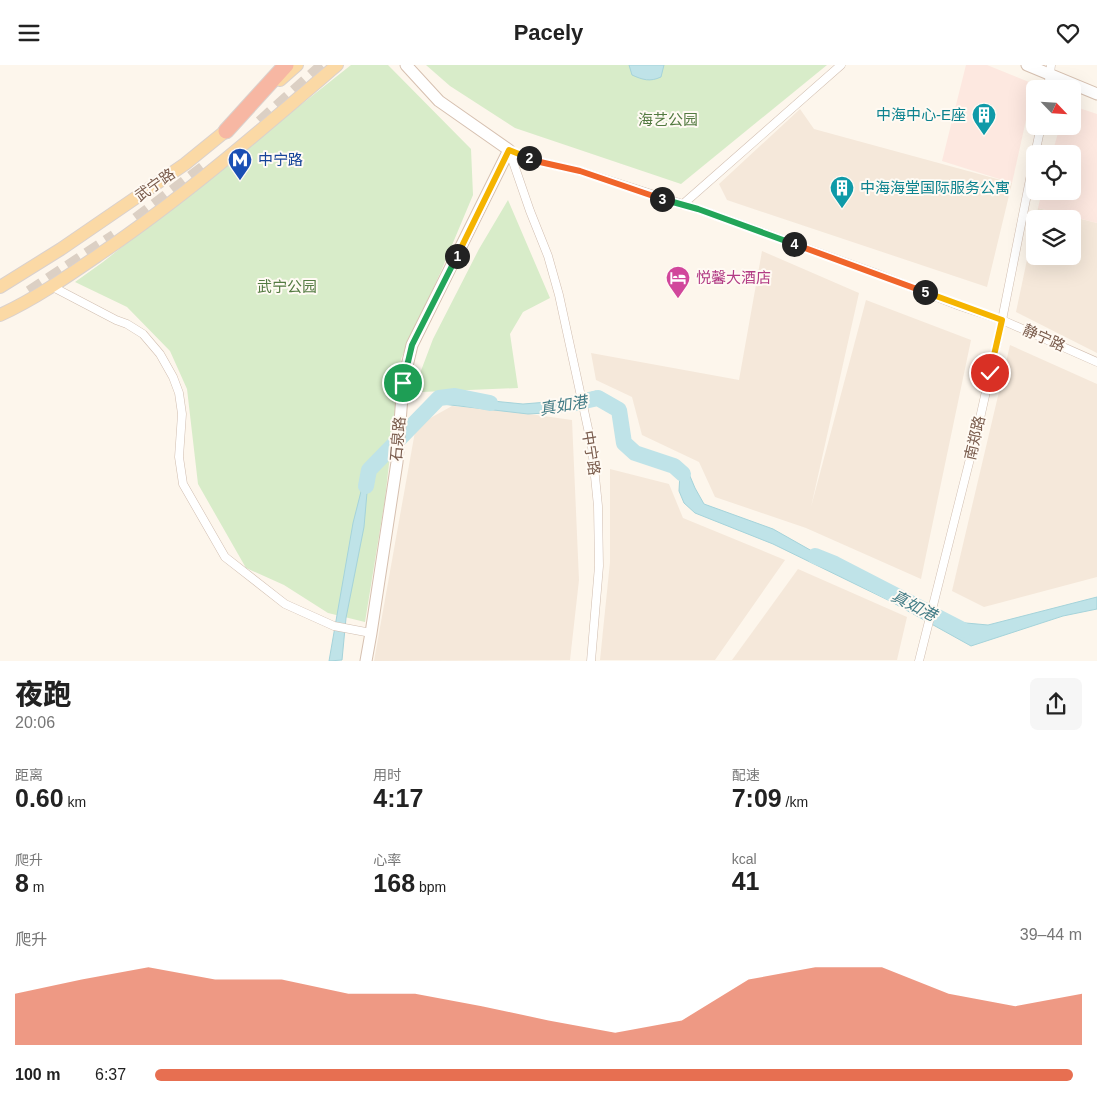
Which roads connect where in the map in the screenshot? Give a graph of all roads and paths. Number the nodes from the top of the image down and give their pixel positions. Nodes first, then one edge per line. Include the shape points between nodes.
1 (286, 65) edge
2 (297, 65) edge
3 (337, 65) edge
4 (406, 65) edge
5 (841, 65) edge
6 (1027, 65) edge
7 (1051, 70) edge
8 (1097, 94) edge
9 (226, 131) junction
10 (509, 150) junction
11 (1026, 199) edge
12 (682, 205) junction
13 (51, 286) junction
14 (0, 287) edge
15 (0, 315) edge
16 (1002, 320) junction
17 (1097, 362) edge
18 (371, 633) junction
19 (366, 661) edge
20 (591, 661) edge
21 (919, 661) edge

1 - 9 highway
2 - 9 main road, 武宁路
3 - 13 main road via 191,189 135,231
4 - 10 street via 439,101
5 - 12 street
6 - 7 street
7 - 8 street
9 - 14 main road, 武宁路 via 185,164
10 - 12 street, 静宁路
10 - 18 street, 石泉路 via 412,345 403,383 396,462
10 - 20 street, 中宁路 via 559,295 592,447 599,565
11 - 16 street, 南郑路
12 - 16 street, 静宁路
13 - 15 main road
13 - 18 street via 127,324 143,334 160,354 179,393 182,414 178,457 183,484 224,557 285,604 334,626
16 - 17 street, 静宁路
16 - 21 street, 南郑路
18 - 19 street, 石泉路

